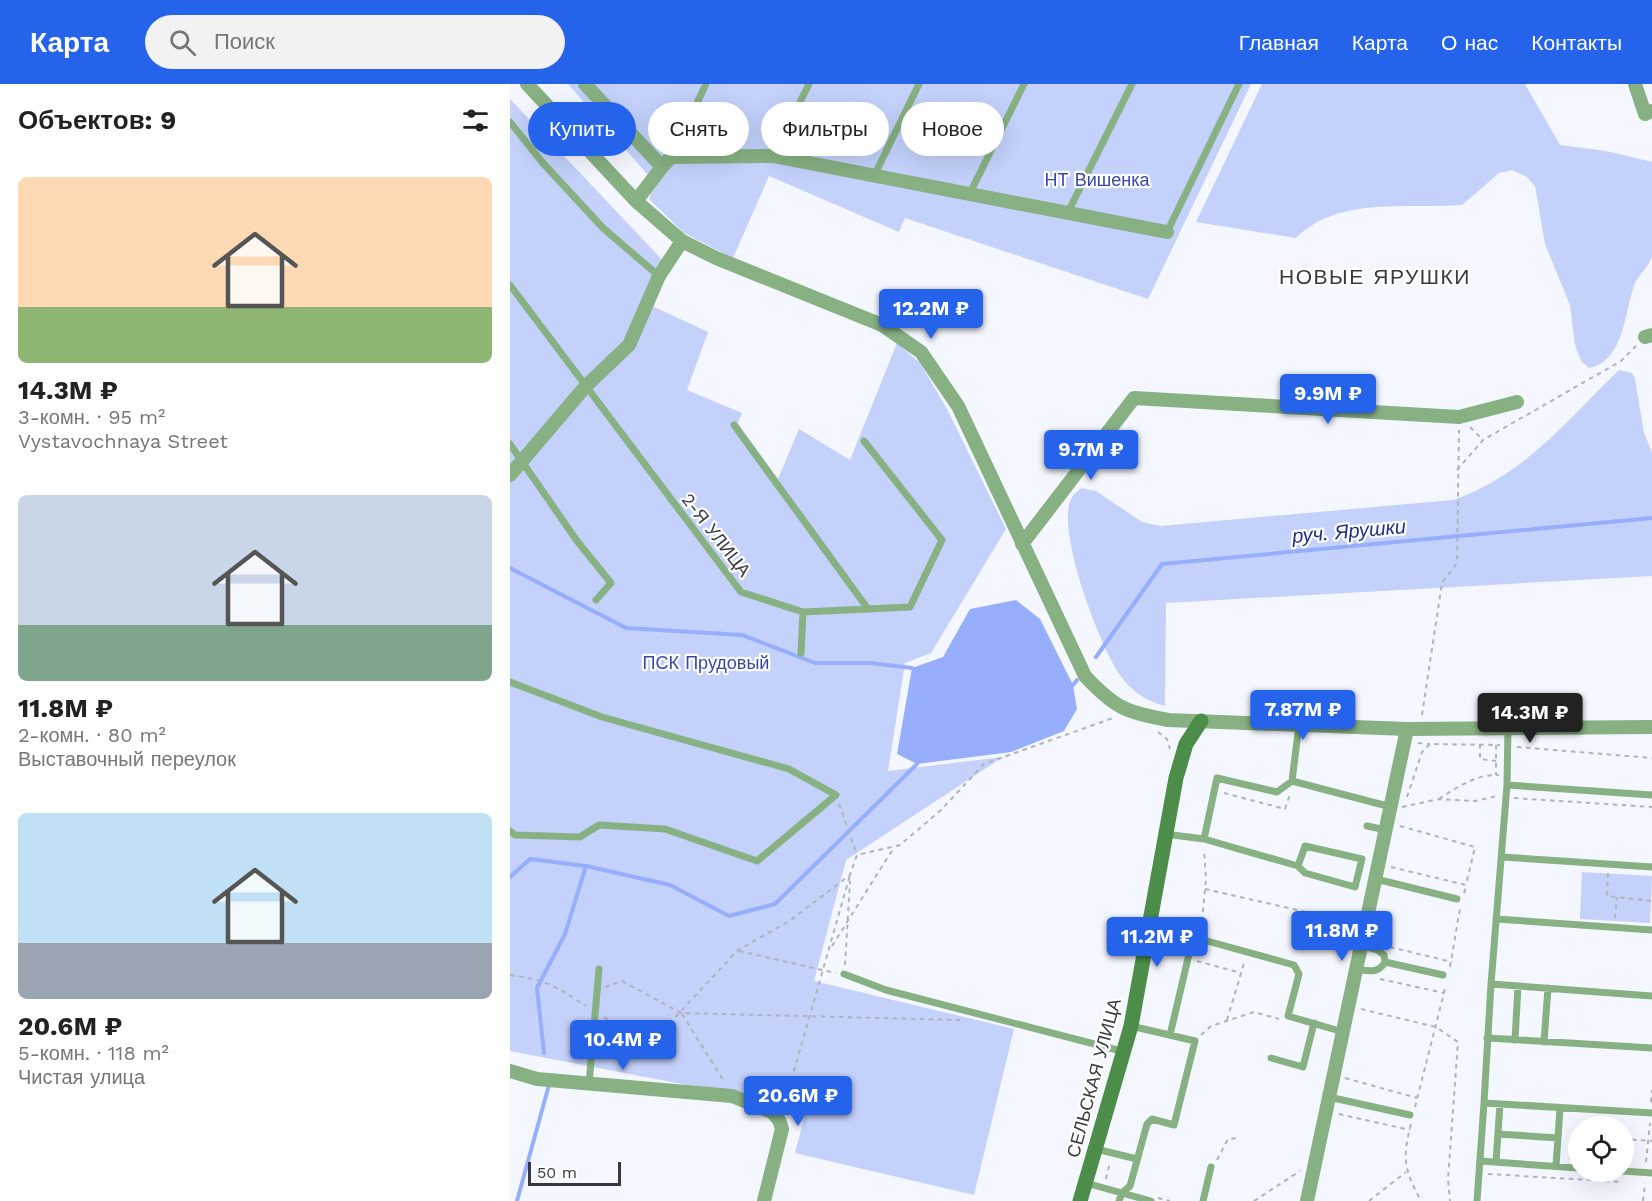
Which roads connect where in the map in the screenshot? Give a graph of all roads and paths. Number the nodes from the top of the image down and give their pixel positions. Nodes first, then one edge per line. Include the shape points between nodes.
1 (527, 84) edge
2 (706, 84) edge
3 (809, 84) edge
4 (919, 84) edge
5 (1023, 84) edge
6 (1132, 84) edge
7 (1239, 84) edge
8 (1635, 84) edge
9 (591, 87) edge
10 (800, 102) edge
11 (1652, 111) edge
12 (510, 122) edge
13 (773, 156) joint
14 (666, 162) junction
15 (875, 174) junction
16 (970, 193) junction
17 (636, 201) junction
18 (1068, 212) junction
19 (1167, 232) joint
20 (682, 241) junction
21 (659, 276) junction
22 (510, 285) edge
23 (1649, 336) edge
24 (585, 387) junction
25 (1516, 402) dead end
26 (1459, 417) junction
27 (734, 425) dead end
28 (864, 441) dead end
29 (510, 444) edge
30 (522, 461) junction
31 (1457, 470) junction
32 (510, 475) edge
33 (1022, 544) junction
34 (596, 600) dead end
35 (868, 609) junction
36 (803, 612) junction
37 (801, 654) dead end
38 (510, 682) edge
39 (1133, 714) junction
40 (1422, 715) dead end
41 (1201, 721) junction
42 (1299, 725) junction
43 (1652, 727) edge
44 (1508, 728) junction
45 (1407, 729) junction
46 (1480, 744) dead end
47 (1496, 744) dead end
48 (1496, 761) junction
49 (1490, 775) dead end
50 (1496, 775) dead end
51 (1292, 785) junction
52 (1507, 785) junction
53 (1222, 792) dead end
54 (836, 795) junction
55 (1506, 795) junction
56 (1652, 795) edge
57 (1439, 799) junction
58 (1513, 805) dead end
59 (1391, 807) junction
60 (1652, 807) edge
61 (1367, 825) dead end
62 (1387, 827) junction
63 (510, 831) edge
64 (1165, 834) junction
65 (1204, 839) junction
66 (893, 849) junction
67 (857, 855) junction
68 (1502, 857) junction
69 (1362, 859) junction
70 (1609, 864) junction
71 (1385, 865) junction
72 (1298, 866) junction
73 (1652, 867) edge
74 (850, 875) junction
75 (1376, 879) junction
76 (1466, 885) junction
77 (1205, 889) junction
78 (1617, 897) junction
79 (1460, 899) junction
80 (1652, 901) edge
81 (1496, 919) junction
82 (849, 922) junction
83 (1148, 924) junction
84 (1614, 928) junction
85 (1652, 930) edge
86 (1196, 938) junction
87 (1362, 941) junction
88 (1383, 945) dead end
89 (831, 948) junction
90 (738, 950) junction
91 (1247, 951) junction
92 (1188, 958) junction
93 (1385, 962) junction
94 (1452, 962) junction
95 (599, 969) dead end
96 (1356, 969) junction
97 (824, 970) junction
98 (1241, 973) junction
99 (844, 974) junction
100 (510, 975) edge
101 (1446, 977) junction
102 (1376, 978) dead end
103 (1491, 984) junction
104 (1518, 986) junction
105 (1548, 988) junction
106 (597, 990) junction
107 (1444, 993) junction
108 (1652, 996) edge
109 (1348, 1007) junction
110 (596, 1012) junction
111 (681, 1013) junction
112 (811, 1015) junction
113 (1288, 1016) junction
114 (969, 1020) dead end
115 (1227, 1020) junction
116 (1314, 1023) junction
117 (1131, 1026) junction
118 (1436, 1027) junction
119 (1343, 1032) junction
120 (1170, 1035) junction
121 (1487, 1038) junction
122 (1515, 1040) junction
123 (1195, 1041) junction
124 (1544, 1042) junction
125 (1652, 1048) edge
126 (1125, 1052) junction
127 (1270, 1058) dead end
128 (510, 1071) edge
129 (1340, 1077) dead end
130 (589, 1084) junction
131 (1652, 1090) edge
132 (732, 1096) junction
133 (1329, 1097) junction
134 (1418, 1098) junction
135 (1484, 1103) junction
136 (1500, 1104) junction
137 (1560, 1107) junction
138 (1332, 1112) dead end
139 (1651, 1113) edge
140 (1412, 1115) junction
141 (779, 1120) junction
142 (1410, 1130) junction
143 (1498, 1134) junction
144 (1238, 1138) dead end
145 (1558, 1138) junction
146 (1634, 1140) edge
147 (1650, 1141) edge
148 (1096, 1149) junction
149 (1137, 1159) junction
150 (1316, 1161) junction
151 (1480, 1161) junction
152 (1496, 1162) junction
153 (1556, 1166) junction
154 (1211, 1167) joint
155 (1568, 1167) edge
156 (1406, 1172) junction
157 (1634, 1172) edge
158 (1649, 1173) edge
159 (1488, 1174) dead end
160 (1568, 1179) edge
161 (1086, 1183) junction
162 (1645, 1183) junction
163 (1652, 1184) edge
164 (1122, 1193) junction
165 (764, 1201) edge
166 (1080, 1201) edge
167 (1119, 1201) edge
168 (1151, 1201) edge
169 (1203, 1201) edge
170 (1254, 1201) edge
171 (1307, 1201) edge
172 (1369, 1201) edge
173 (1421, 1201) edge
174 (1450, 1201) edge
175 (1477, 1201) edge
176 (1643, 1201) edge

1 - 17 street
2 - 14 lane
3 - 10 lane
4 - 15 lane
5 - 16 lane
6 - 18 lane
7 - 19 lane
8 - 11 street via 1645,114
9 - 14 street
12 - 21 lane via 603,228
13 - 14 street
13 - 15 street
14 - 17 street
15 - 16 street
16 - 18 street
17 - 20 street
18 - 19 street
20 - 21 street
20 - 33 street via 882,325 921,352 958,406
21 - 24 street via 629,345
22 - 24 lane, 2-Я УЛИЦА
23 - 31 path via 1621,361 1483,440
24 - 30 street
24 - 36 lane, 2-Я УЛИЦА via 741,592
25 - 26 street
26 - 31 path
26 - 33 street via 1134,398
27 - 35 lane
28 - 35 lane, 2-Я УЛИЦА via 942,540 910,607
29 - 30 lane
30 - 32 street
30 - 34 lane via 611,583
31 - 40 path via 1457,563 1442,583
33 - 39 street via 1085,676 1110,702
35 - 36 lane, 2-Я УЛИЦА
36 - 37 lane
38 - 54 lane via 602,717 789,769
39 - 41 street
39 - 66 path via 1106,719 984,764 941,810
41 - 42 street
41 - 64 street, СЕЛЬСКАЯ УЛИЦА via 1186,744
42 - 45 street
42 - 51 lane
43 - 44 street
44 - 45 street
44 - 52 lane
45 - 59 street
46 - 48 path via 1480,759
47 - 48 path
48 - 50 path
49 - 57 path via 1461,784
51 - 53 path via 1285,809
51 - 59 lane
51 - 65 lane via 1278,792 1217,778
52 - 55 lane
52 - 56 lane
54 - 63 lane via 757,861 665,829 599,825 580,837 515,835
54 - 67 path
55 - 57 path via 1475,801
55 - 68 lane
57 - 59 path
58 - 60 path via 1514,798
59 - 62 street
61 - 62 lane
62 - 71 street
62 - 76 path via 1475,847
64 - 65 lane
64 - 83 street, СЕЛЬСКАЯ УЛИЦА
65 - 72 lane
65 - 77 path
66 - 67 path
66 - 82 path
67 - 74 path
68 - 70 lane
68 - 81 lane
69 - 71 lane
69 - 72 lane via 1305,846
69 - 72 lane via 1355,887 1305,873
70 - 73 lane
70 - 78 path via 1606,896
71 - 75 street
71 - 76 path
74 - 82 path
74 - 89 path
74 - 90 path via 788,922
75 - 79 lane
75 - 87 street
76 - 79 path
77 - 86 path
77 - 87 path via 1324,916 1354,929
78 - 80 path
78 - 84 path
79 - 94 path
81 - 84 lane
81 - 103 lane
82 - 89 path
82 - 99 path
83 - 86 lane
83 - 117 street, СЕЛЬСКАЯ УЛИЦА
84 - 85 lane
86 - 91 lane
86 - 92 lane
87 - 93 lane via 1384,955
87 - 96 street
88 - 94 path
89 - 97 path
90 - 97 path
90 - 111 path
91 - 98 path
91 - 113 lane via 1294,965 1299,974
92 - 98 path
92 - 120 lane
93 - 96 lane via 1373,972
93 - 101 lane
94 - 101 path
95 - 106 lane
96 - 109 street
97 - 99 path
97 - 112 path
98 - 115 path
99 - 126 lane via 886,990
100 - 110 path via 554,984
101 - 107 path
102 - 107 path
103 - 104 lane
103 - 121 lane
104 - 105 lane
104 - 122 lane
105 - 108 lane
105 - 124 lane
106 - 110 lane
106 - 111 path via 622,981
107 - 118 path
109 - 118 path
109 - 119 street
110 - 111 path via 634,1038 651,1043
110 - 130 lane
111 - 112 path
111 - 132 path
112 - 114 path
112 - 141 path
113 - 115 path via 1282,1020 1254,1011
113 - 116 lane
115 - 123 path via 1211,1026
116 - 119 lane
116 - 127 lane via 1303,1067
117 - 120 lane
117 - 126 street, СЕЛЬСКАЯ УЛИЦА
118 - 134 path
118 - 174 path via 1458,1042 1448,1179
119 - 133 street
120 - 123 lane
121 - 122 lane
121 - 135 lane
122 - 124 lane
123 - 149 lane via 1174,1125 1152,1119
124 - 125 lane
126 - 148 street, СЕЛЬСКАЯ УЛИЦА
128 - 130 street via 537,1079
129 - 134 path
130 - 132 street
131 - 139 path
132 - 141 street via 772,1112
133 - 140 lane
133 - 150 street
134 - 140 path
135 - 136 lane
135 - 151 lane
136 - 137 lane
136 - 143 lane
137 - 139 lane
137 - 145 lane
138 - 142 path
139 - 147 path
140 - 142 path
141 - 165 street via 783,1130
142 - 156 path via 1404,1152
143 - 145 lane
143 - 152 lane
144 - 154 path via 1228,1139 1220,1158
145 - 153 lane
146 - 147 path
147 - 158 path
148 - 149 lane
148 - 161 street, СЕЛЬСКАЯ УЛИЦА
149 - 164 lane via 1130,1186
150 - 170 path
150 - 171 street
151 - 152 lane
151 - 175 lane
152 - 153 lane
153 - 155 lane
154 - 169 lane
156 - 172 path
156 - 173 path
157 - 158 lane
158 - 162 path
159 - 160 path
161 - 164 lane
161 - 166 street, СЕЛЬСКАЯ УЛИЦА
162 - 163 path
162 - 176 path
164 - 167 lane
164 - 168 lane

